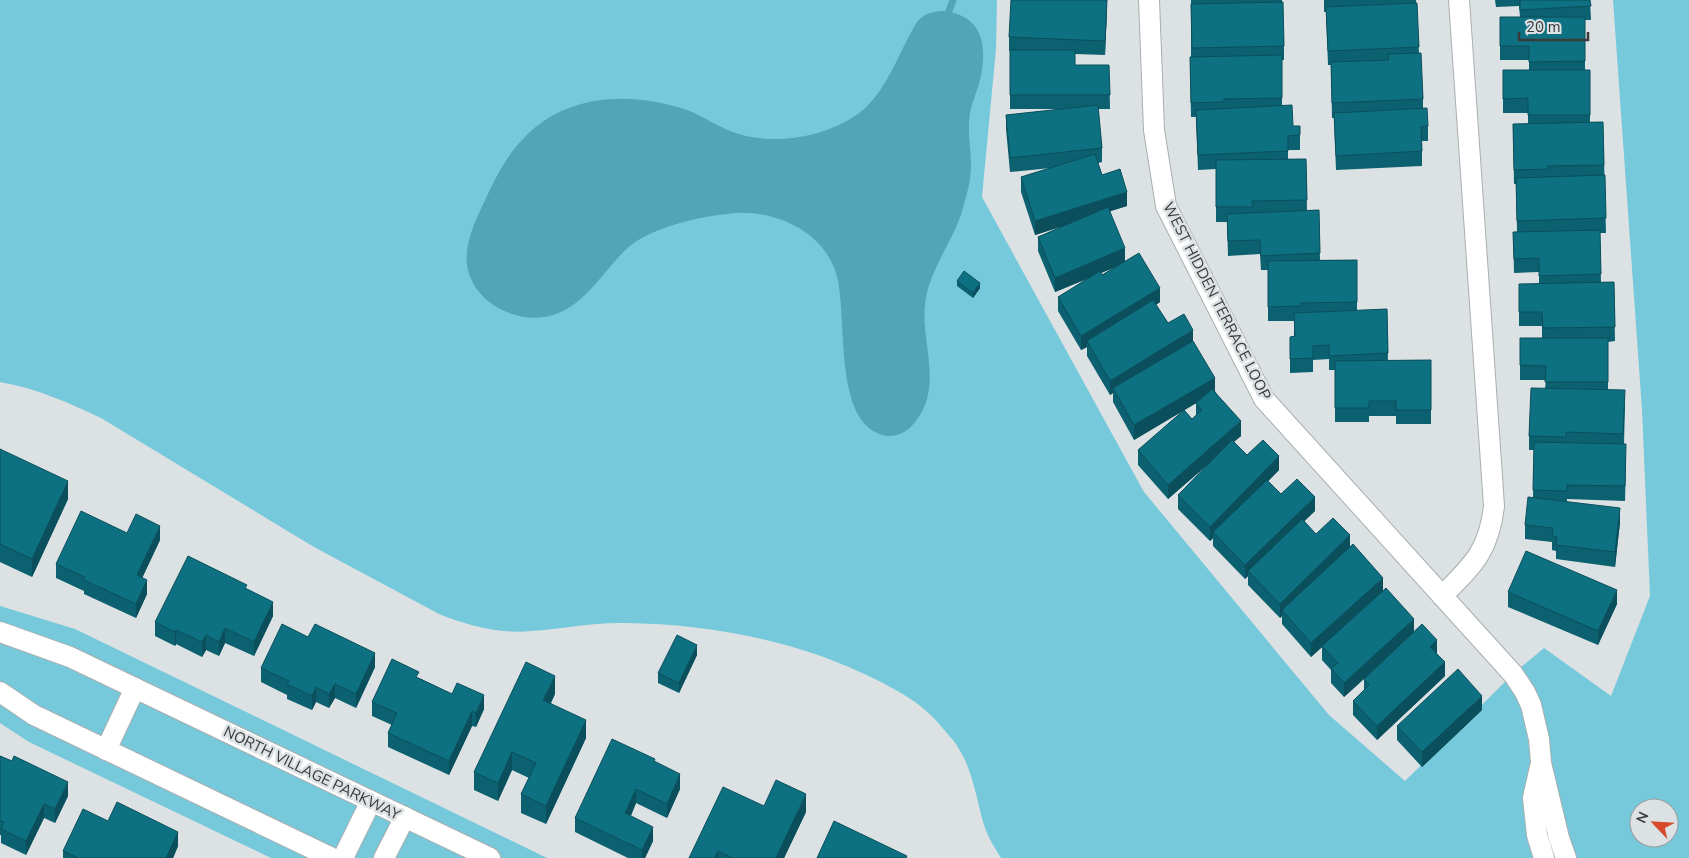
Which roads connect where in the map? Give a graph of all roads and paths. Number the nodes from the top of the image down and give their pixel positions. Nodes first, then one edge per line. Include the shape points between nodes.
1 (1149, 0) edge
2 (1459, 0) edge
3 (1442, 596) junction
4 (0, 632) edge
5 (134, 688) junction
6 (0, 692) edge
7 (106, 750) junction
8 (1541, 763) junction
9 (371, 801) junction
10 (405, 817) junction
11 (332, 858) edge
12 (343, 858) edge
13 (384, 858) edge
14 (490, 858) edge
15 (1544, 858) edge
16 (1566, 858) edge

1 - 3 street, WEST HIDDEN TERRACE LOOP via 1154,130 1166,206 1264,399
2 - 3 street via 1494,506 1490,532 1480,555
3 - 8 street, WEST HIDDEN TERRACE LOOP via 1513,674 1525,692 1536,722
4 - 5 street, NORTH VILLAGE PARKWAY via 70,656
5 - 7 street
5 - 9 street, NORTH VILLAGE PARKWAY
6 - 7 street via 34,715
7 - 11 street
8 - 15 street via 1533,798 1537,835
8 - 16 street, WEST HIDDEN TERRACE LOOP
9 - 10 street, NORTH VILLAGE PARKWAY
9 - 12 street
10 - 13 street
10 - 14 street, NORTH VILLAGE PARKWAY

